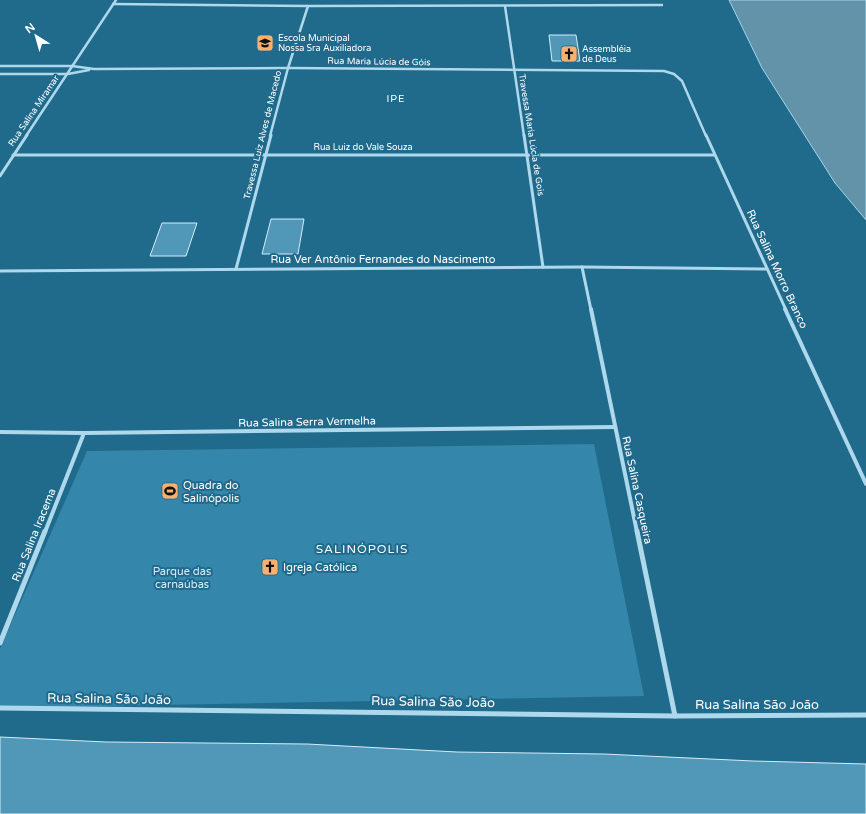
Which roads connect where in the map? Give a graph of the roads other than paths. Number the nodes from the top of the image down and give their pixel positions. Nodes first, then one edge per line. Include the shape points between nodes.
1 (116, 0) edge
2 (113, 4) junction
3 (662, 5) dead end
4 (308, 6) junction
5 (504, 6) junction
6 (0, 66) edge
7 (72, 66) junction
8 (288, 68) junction
9 (94, 69) junction
10 (514, 70) junction
11 (664, 71) joint
12 (0, 74) edge
13 (68, 74) junction
14 (266, 154) junction
15 (13, 155) junction
16 (527, 155) junction
17 (714, 155) junction
18 (0, 176) edge
19 (543, 267) junction
20 (582, 267) junction
21 (236, 269) junction
22 (767, 269) junction
23 (0, 271) edge
24 (615, 427) junction
25 (0, 432) edge
26 (84, 433) junction
27 (866, 484) edge
28 (0, 643) edge
29 (0, 708) edge
30 (866, 715) edge
31 (675, 716) junction

1 - 2 street, Rua Salina Miramar
2 - 4 street
2 - 7 street, Rua Salina Miramar
3 - 5 street
4 - 5 street
4 - 8 street, Travessa Luiz Alves de Macedo
5 - 10 street, Travessa Maria Lúcia de Gois
6 - 7 street, Rua Maria Lúcia de Góis
7 - 9 street, Rua Maria Lúcia de Góis
7 - 13 street, Rua Salina Miramar
8 - 9 street, Rua Maria Lúcia de Góis
8 - 10 street, Rua Maria Lúcia de Góis
8 - 14 street, Travessa Luiz Alves de Macedo
9 - 13 street, Rua Maria Lúcia de Góis
10 - 11 street, Rua Maria Lúcia de Góis
10 - 16 street, Travessa Maria Lúcia de Gois
11 - 17 street, Rua Salina Morro Branco via 674,74 682,81
12 - 13 street, Rua Maria Lúcia de Góis
13 - 15 street, Rua Salina Miramar
14 - 15 street, Rua Luiz do Vale Souza
14 - 16 street, Rua Luiz do Vale Souza
14 - 21 street, Travessa Luiz Alves de Macedo
15 - 18 street, Rua Salina Miramar
16 - 17 street, Rua Luiz do Vale Souza
16 - 19 street, Travessa Maria Lúcia de Gois
17 - 22 street, Rua Salina Morro Branco
19 - 20 street, Rua Ver Antônio Fernandes do Nascimento
19 - 21 street, Rua Ver Antônio Fernandes do Nascimento
20 - 22 street, Rua Ver Antônio Fernandes do Nascimento
20 - 24 street, Rua Salina Casqueira
21 - 23 street, Rua Ver Antônio Fernandes do Nascimento
22 - 27 street, Rua Salina Morro Branco
24 - 26 street, Rua Salina Serra Vermelha
24 - 31 street, Rua Salina Casqueira
25 - 26 street, Rua Salina Serra Vermelha
26 - 28 street, Rua Salina Iracema
29 - 31 street, Rua Salina São João
30 - 31 street, Rua Salina São João

